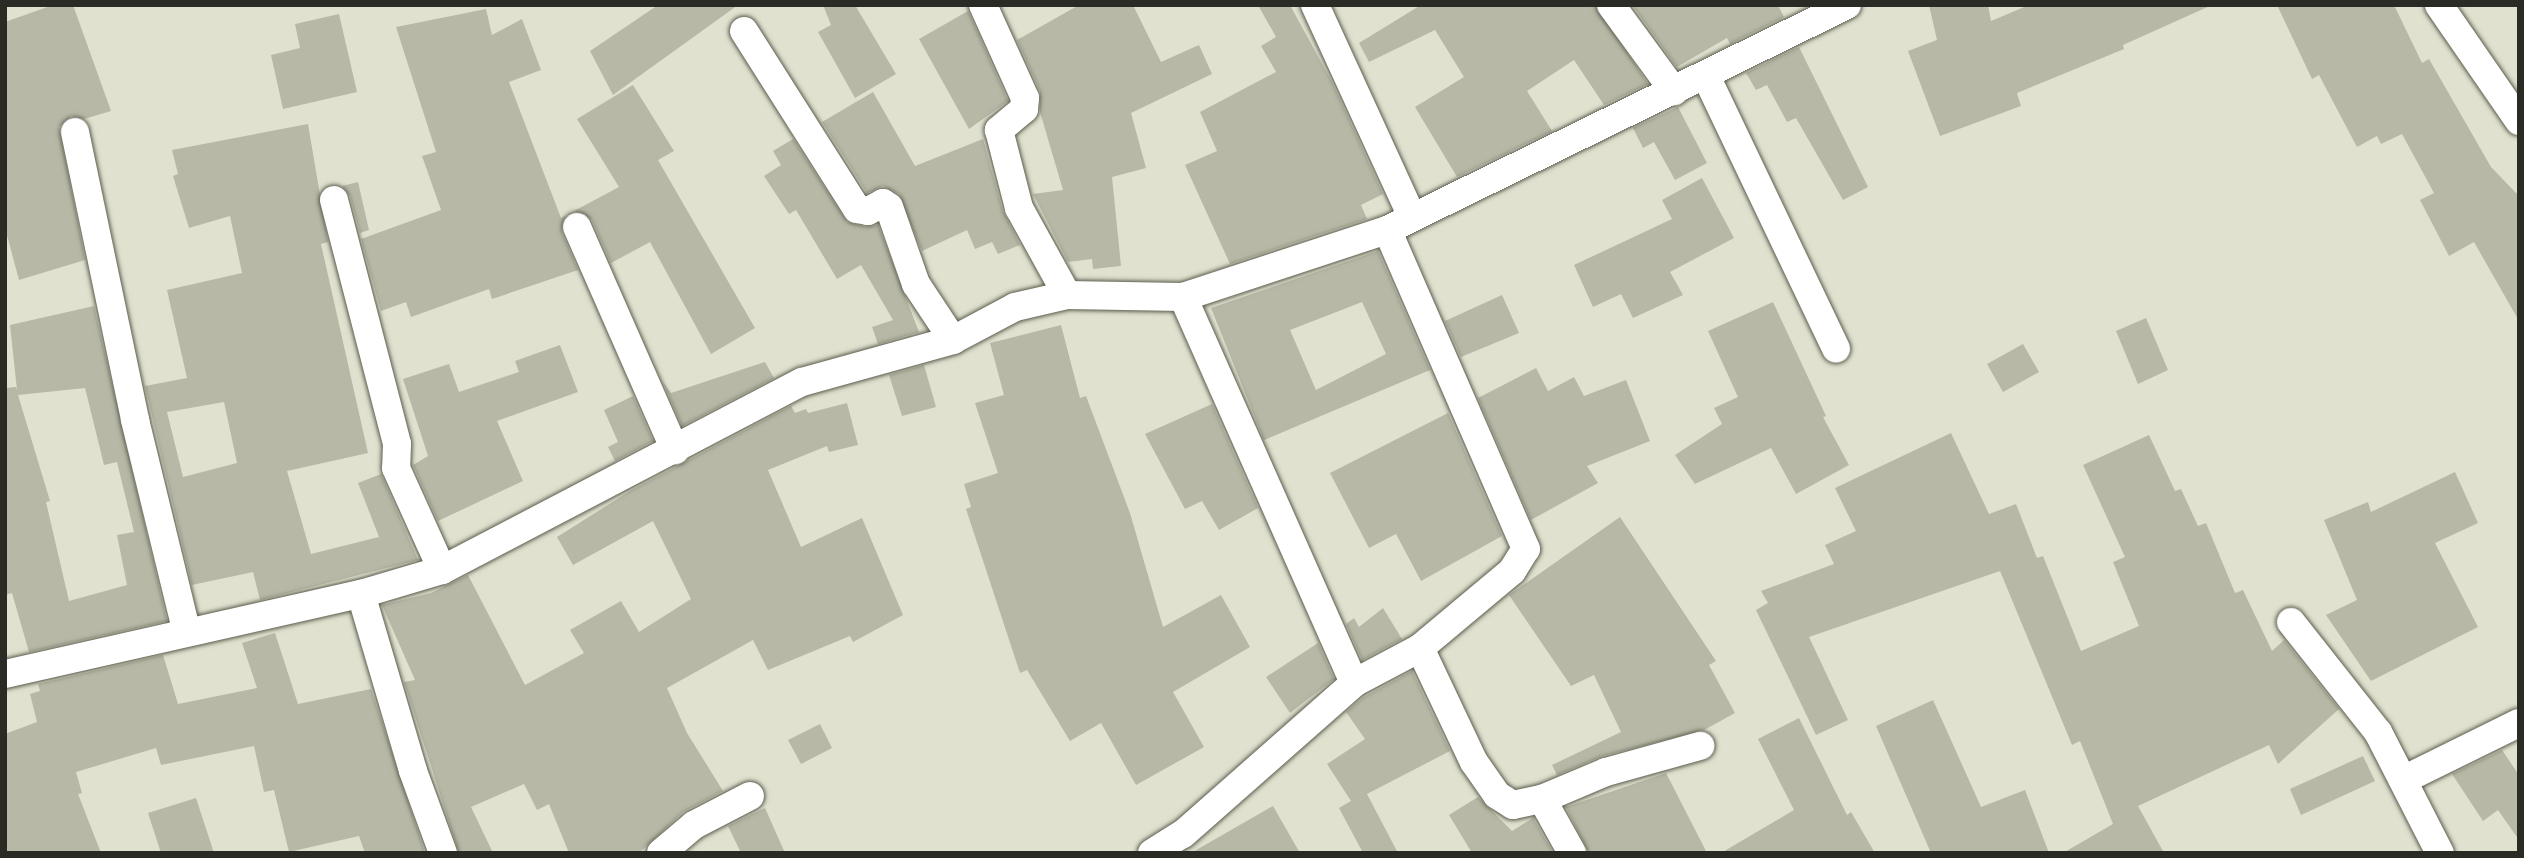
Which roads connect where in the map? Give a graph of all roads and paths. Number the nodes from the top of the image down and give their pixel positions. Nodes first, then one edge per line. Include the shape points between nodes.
1 (983, 5) edge
2 (1315, 5) edge
3 (1611, 5) edge
4 (1847, 5) edge
5 (2439, 5) edge
6 (744, 31) dead end
7 (1706, 76) junction
8 (1674, 91) junction
9 (2519, 121) edge
10 (75, 132) dead end
11 (334, 200) dead end
12 (1411, 215) junction
13 (577, 227) dead end
14 (1387, 230) junction
15 (1067, 295) junction
16 (1184, 297) junction
17 (953, 340) junction
18 (1836, 349) dead end
19 (674, 450) junction
20 (442, 570) junction
21 (361, 594) junction
22 (2291, 622) dead end
23 (186, 630) junction
24 (1420, 648) junction
25 (5, 674) edge
26 (1354, 683) junction
27 (2519, 723) edge
28 (1700, 746) dead end
29 (2405, 779) junction
30 (750, 796) dead end
31 (1542, 799) junction
32 (443, 853) edge
33 (662, 853) edge
34 (1152, 853) edge
35 (1572, 853) edge
36 (2440, 853) edge

1 - 15 street via 1025,98 1024,109 999,130 1018,208
2 - 12 street
3 - 8 street
4 - 7 street
5 - 9 street
6 - 17 street via 857,209 868,211 883,203 889,207 916,284
7 - 8 street
7 - 18 street
8 - 12 street
10 - 23 street via 135,420
11 - 20 street via 397,444 396,468
12 - 14 street
13 - 19 street
14 - 16 street
14 - 24 street via 1526,549 1512,571
15 - 16 street
15 - 17 street via 1015,307
16 - 26 street
17 - 19 street via 802,382
19 - 20 street
20 - 21 street
21 - 23 street
21 - 32 street via 413,771
22 - 29 street via 2378,732
23 - 25 street
24 - 26 street
24 - 31 street via 1474,762 1497,795 1513,805
26 - 34 street via 1183,834
27 - 29 street
28 - 31 street via 1606,772
29 - 36 street
30 - 33 street via 694,825
31 - 35 street

